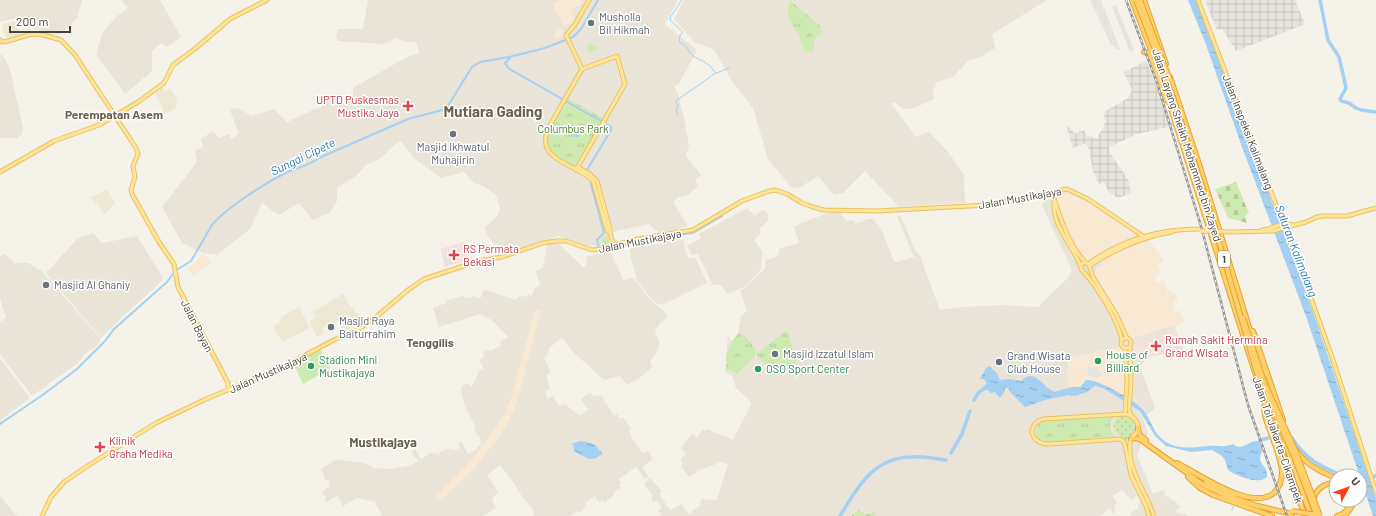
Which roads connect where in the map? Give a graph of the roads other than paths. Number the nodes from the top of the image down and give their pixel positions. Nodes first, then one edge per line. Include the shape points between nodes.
1 (267, 0) edge
2 (590, 0) edge
3 (1132, 0) edge
4 (1136, 0) edge
5 (1140, 0) edge
6 (1144, 0) edge
7 (1198, 0) edge
8 (0, 40) edge
9 (1144, 52) dead end
10 (582, 69) junction
11 (1168, 72) junction
12 (117, 116) junction
13 (1179, 132) junction
14 (577, 169) junction
15 (0, 172) edge
16 (1052, 192) junction
17 (1376, 208) edge
18 (1281, 217) junction
19 (1292, 225) junction
20 (1283, 226) junction
21 (1135, 230) junction
22 (1145, 237) junction
23 (1134, 239) junction
24 (614, 246) junction
25 (1080, 260) junction
26 (1088, 265) junction
27 (1081, 267) junction
28 (1084, 272) junction
29 (1239, 294) junction
30 (1104, 299) junction
31 (1128, 338) junction
32 (1122, 340) junction
33 (1128, 347) junction
34 (228, 383) junction
35 (1129, 383) junction
36 (236, 387) junction
37 (228, 390) junction
38 (1264, 404) junction
39 (1125, 414) junction
40 (1131, 415) junction
41 (1138, 428) junction
42 (1131, 439) junction
43 (1177, 463) junction
44 (1181, 470) junction
45 (1328, 474) edge
46 (1328, 484) edge
47 (1376, 492) edge
48 (1348, 508) edge
49 (1292, 512) junction
50 (42, 516) edge
51 (1149, 516) edge
52 (1154, 516) edge
53 (1272, 516) edge
54 (1306, 516) edge
55 (1312, 516) edge
56 (1316, 516) edge
57 (1322, 516) edge
58 (1337, 516) edge

1 - 12 main road via 230,19 173,64 161,86
2 - 10 main road via 566,35
3 - 13 highway, Jalan Tol Jakarta–Cikampek / 1
4 - 56 highway, Jalan Layang Sheikh Mohammed bin Zayed / 1, bridge via 1172,94 1209,207 1257,373 1293,454
5 - 11 highway, Jalan Tol Jakarta–Cikampek / 1
5 - 57 highway, Jalan Layang Sheikh Mohammed bin Zayed / 1, bridge via 1188,133 1261,372
6 - 11 highway
7 - 18 main road, Jalan Inspeksi Kalimalang
8 - 12 main road via 8,41 33,34 61,40 75,55
9 - 13 highway via 1150,56
10 - 14 main road via 546,132 545,142 550,153
10 - 14 main road via 610,58 619,62 625,84
11 - 29 highway, Jalan Tol Jakarta–Cikampek / 1
12 - 15 main road via 56,140
12 - 34 main road, Jalan Bayan via 138,154 133,166 136,177 132,194 176,269 178,287
13 - 38 highway, Jalan Tol Jakarta–Cikampek / 1
14 - 24 main road via 590,174 597,181
16 - 21 main road, Jalan Mustikajaya via 1067,189 1074,192
16 - 24 main road, Jalan Mustikajaya via 988,205 877,211 824,210 802,203 783,192 772,190 742,201 693,230 637,239
16 - 25 main road via 1055,213
17 - 19 main road via 1347,216 1317,217
18 - 19 main road
18 - 20 main road, Jalan Inspeksi Kalimalang
19 - 20 main road
20 - 22 main road, bridge via 1272,230 1201,230
20 - 47 main road, Jalan Inspeksi Kalimalang via 1332,357
21 - 22 main road, Jalan Mustikajaya
21 - 23 main road
22 - 23 main road
22 - 26 main road
23 - 26 main road via 1110,250
24 - 36 main road, Jalan Mustikajaya via 588,249 566,241 550,241 431,276 421,280 359,329
25 - 26 main road
25 - 27 main road
26 - 27 main road via 1082,264
26 - 28 main road via 1088,271
26 - 30 main road
27 - 28 main road
28 - 30 main road
29 - 45 highway via 1293,446 1302,459
29 - 55 highway, Jalan Tol Jakarta–Cikampek / 1 via 1285,445
30 - 31 main road via 1116,314
30 - 32 main road
31 - 32 main road
31 - 33 main road via 1131,341
32 - 33 main road via 1122,344
33 - 35 main road
34 - 36 main road
34 - 37 main road, Jalan Bayan
35 - 39 main road
35 - 40 main road
36 - 37 main road, Jalan Mustikajaya
37 - 50 main road, Jalan Mustikajaya via 156,423 74,475 51,497
38 - 43 highway via 1265,416 1282,470 1281,483 1273,494 1260,499 1250,498
38 - 54 highway, Jalan Tol Jakarta–Cikampek / 1
39 - 40 main road
39 - 51 main road via 1043,419 1032,429 1037,441 1045,444 1120,439 1123,441 1131,475
40 - 41 main road
41 - 42 main road
41 - 43 highway via 1141,436
42 - 44 highway via 1141,440
42 - 52 main road via 1132,465
43 - 49 highway via 1233,496
44 - 49 highway via 1205,486 1230,497 1258,506
44 - 53 highway via 1200,488 1213,495
46 - 56 highway via 1316,492 1313,504
48 - 58 highway
49 - 54 highway, bridge
49 - 57 highway, bridge

